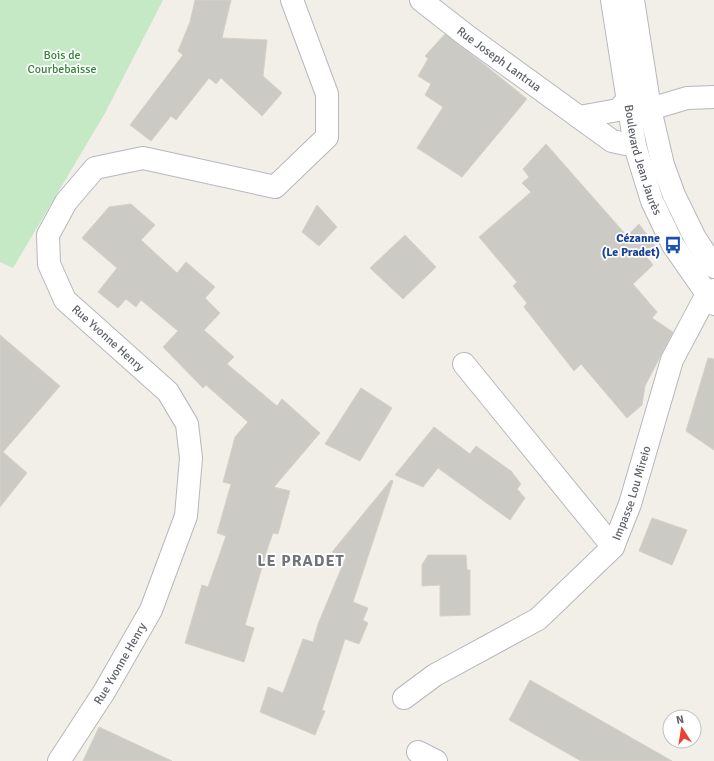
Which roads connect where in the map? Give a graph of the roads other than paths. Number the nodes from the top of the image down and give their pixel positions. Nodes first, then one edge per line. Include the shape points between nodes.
1 (292, 0) edge
2 (421, 0) edge
3 (612, 0) edge
4 (633, 0) edge
5 (646, 82) junction
6 (714, 97) edge
7 (627, 100) junction
8 (650, 109) junction
9 (579, 117) junction
10 (635, 146) junction
11 (714, 267) edge
12 (712, 296) edge
13 (464, 364) dead end
14 (613, 547) junction
15 (404, 698) dead end
16 (59, 761) edge

1 - 16 street, Rue Yvonne Henry via 327,94 327,137 275,187 144,158 95,168 66,202 48,235 49,264 66,300 168,392 187,424 190,458 186,516 151,610 104,692
2 - 9 street, Rue Joseph Lantrua
3 - 7 street, Boulevard Jean Jaurès
4 - 5 street, Boulevard Jean Jaurès
5 - 7 street
5 - 8 street, Boulevard Jean Jaurès
6 - 8 street via 687,98
7 - 9 street via 618,110
7 - 10 street, Boulevard Jean Jaurès
8 - 11 street, Boulevard Jean Jaurès via 663,165 674,195 694,238
9 - 10 street, Rue Joseph Lantrua via 612,141
10 - 12 street, Boulevard Jean Jaurès via 652,201 673,245
12 - 14 street, Impasse Lou Mireio via 672,360 630,504
13 - 14 street
14 - 15 street, Impasse Lou Mireio via 538,619 435,675

